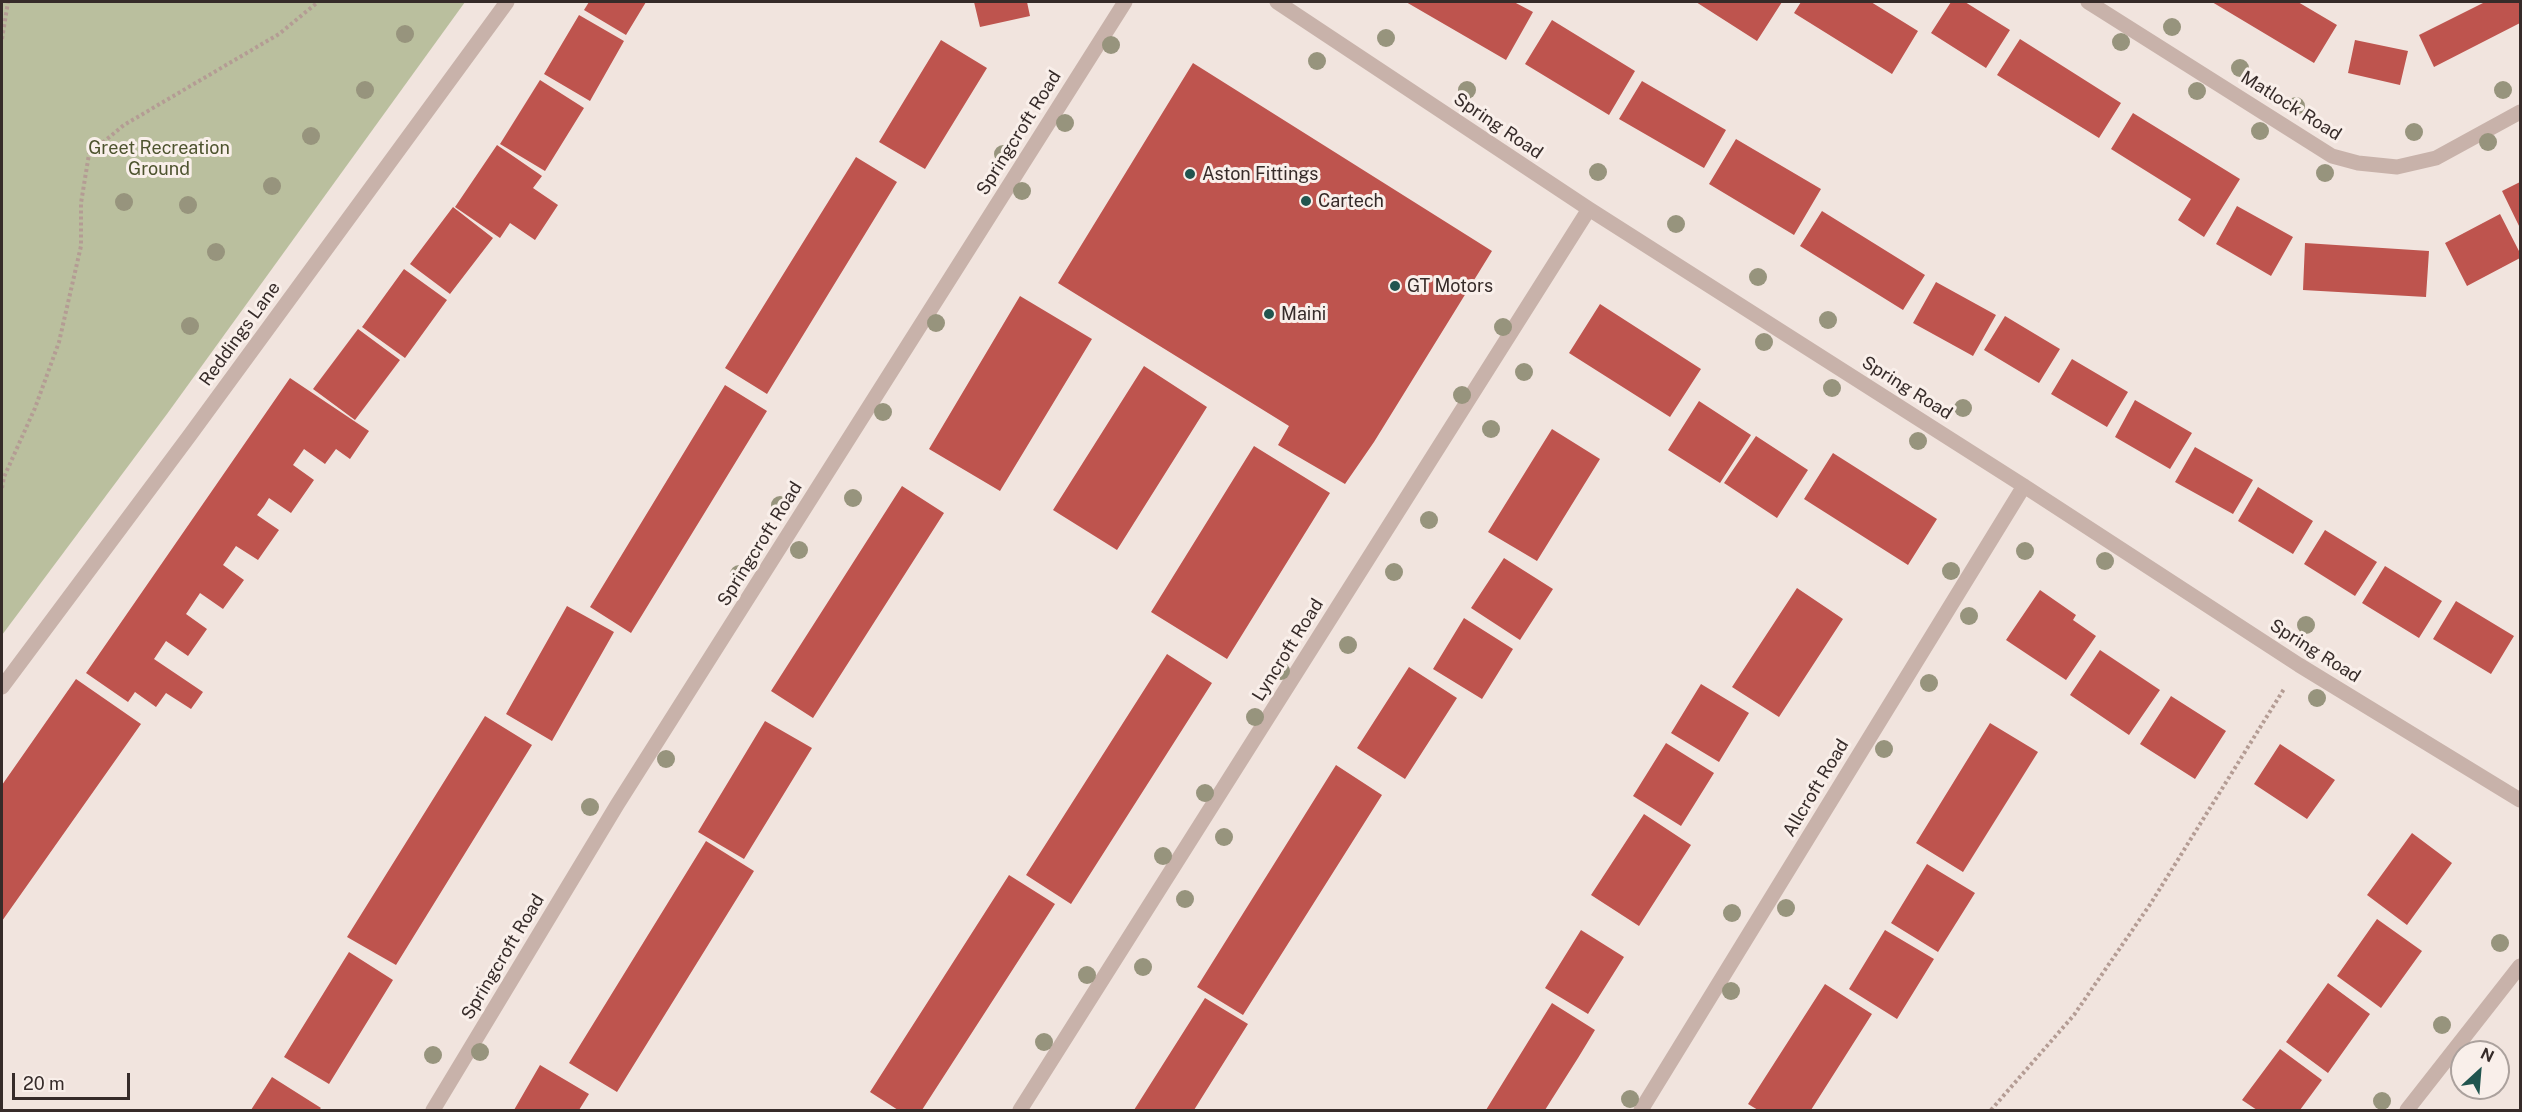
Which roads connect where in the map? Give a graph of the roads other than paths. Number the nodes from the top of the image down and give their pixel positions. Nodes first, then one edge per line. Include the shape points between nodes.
1 (507, 2) edge
2 (1125, 2) edge
3 (1277, 2) edge
4 (2088, 2) edge
5 (2520, 112) edge
6 (1589, 210) junction
7 (2024, 486) junction
8 (2, 687) edge
9 (2520, 800) edge
10 (2520, 966) edge
11 (433, 1110) edge
12 (1020, 1110) edge
13 (1641, 1110) edge
14 (2408, 1110) edge

1 - 8 street, Reddings Lane
2 - 11 street, Springcroft Road via 617,805
3 - 6 street, Spring Road
4 - 5 street, Matlock Road via 2332,156 2358,163 2397,167 2436,158
6 - 7 street, Spring Road
6 - 12 street, Lyncroft Road
7 - 9 street, Spring Road via 2299,665
7 - 13 street, Allcroft Road
10 - 14 street

